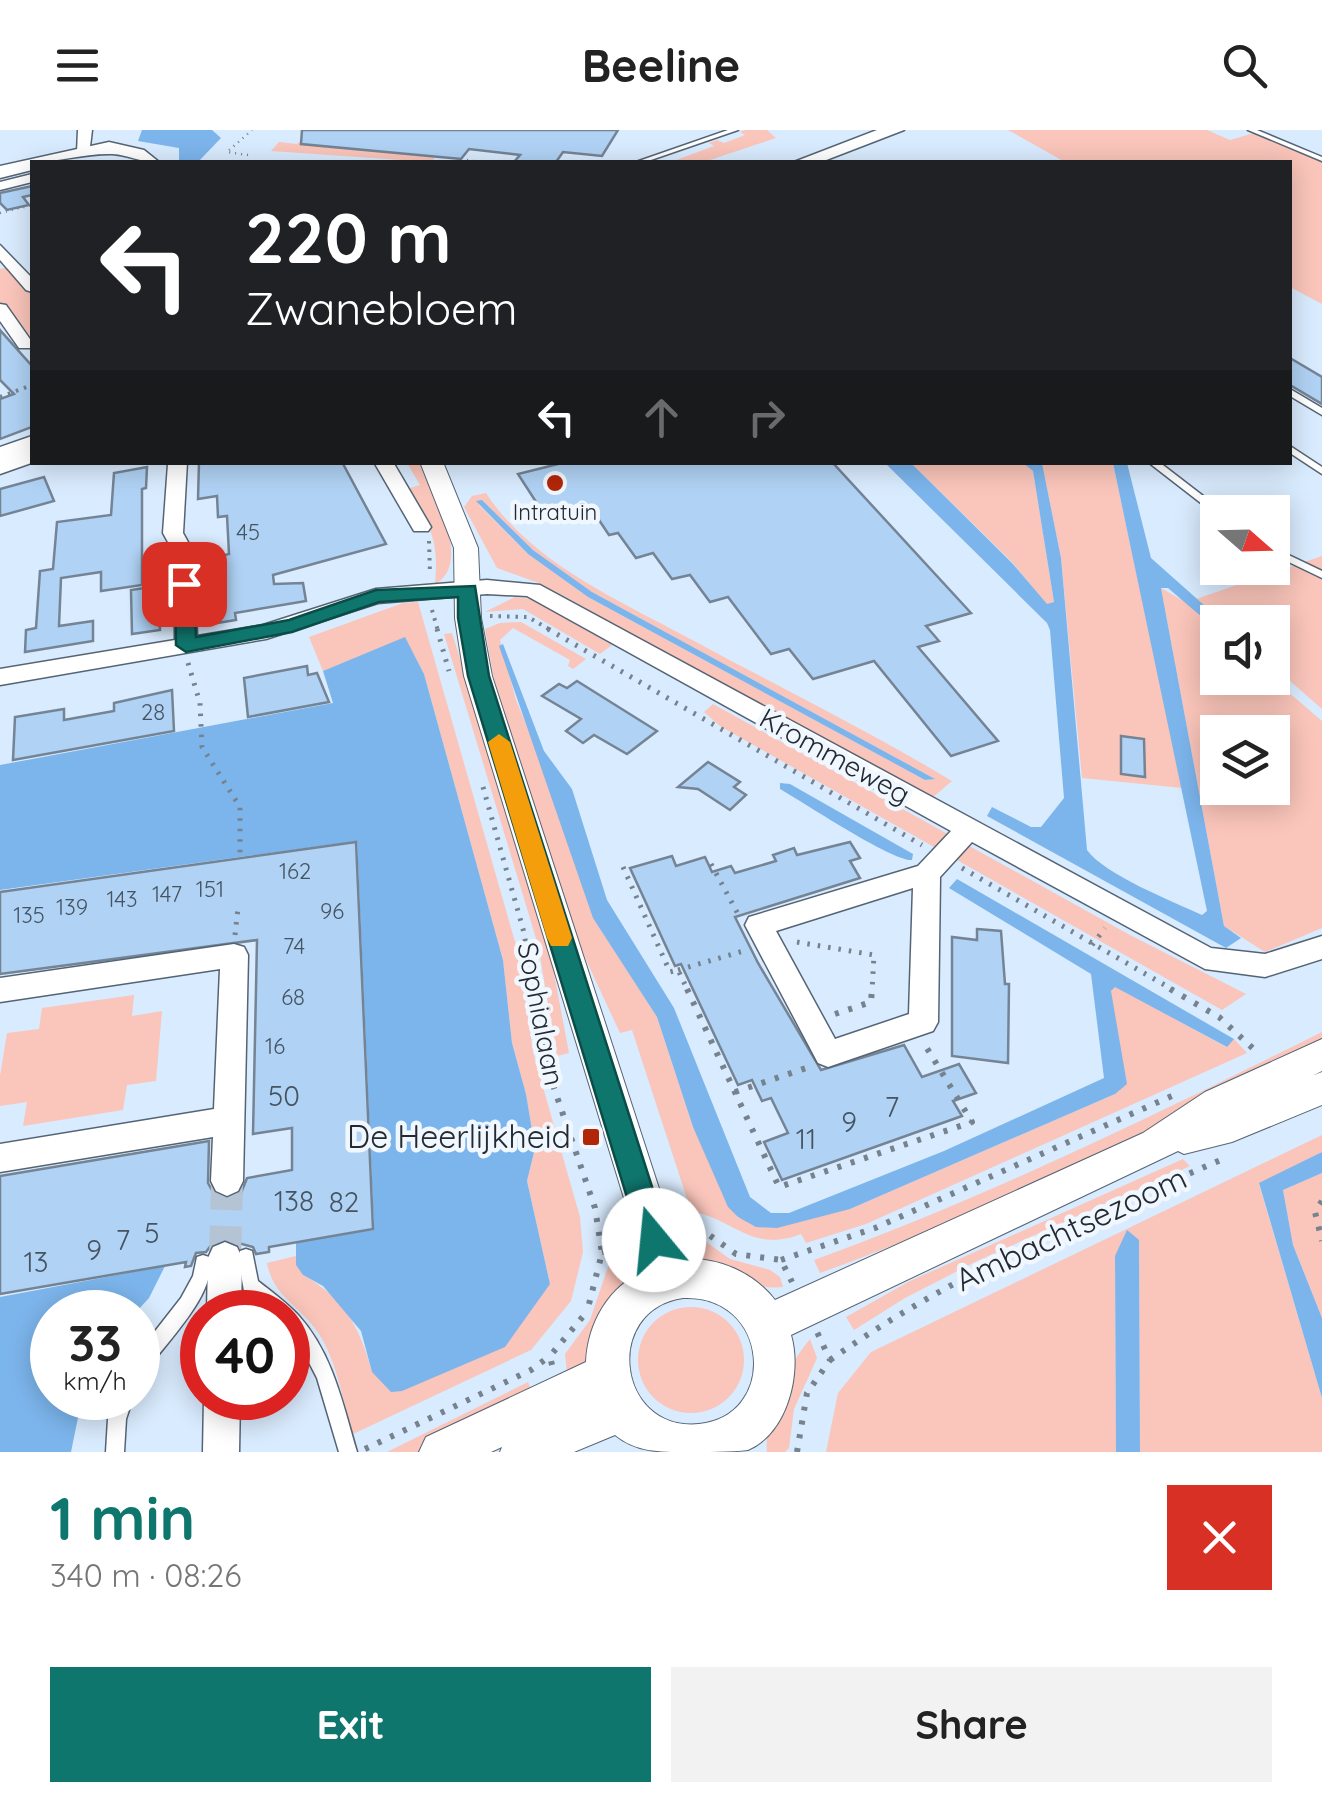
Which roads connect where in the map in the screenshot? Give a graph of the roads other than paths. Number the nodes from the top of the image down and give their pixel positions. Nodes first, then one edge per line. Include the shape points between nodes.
1 (85, 130) edge
2 (735, 130) edge
3 (867, 130) edge
4 (895, 130) edge
5 (1250, 130) edge
6 (84, 152) junction
7 (48, 160) edge
8 (116, 160) edge
9 (147, 160) edge
10 (646, 160) edge
11 (805, 160) edge
12 (807, 160) edge
13 (1322, 160) edge
14 (30, 164) edge
15 (0, 172) edge
16 (30, 178) edge
17 (0, 186) edge
18 (3, 257) edge
19 (30, 285) edge
20 (0, 309) edge
21 (29, 342) edge
22 (0, 352) edge
23 (1292, 393) edge
24 (1322, 412) edge
25 (30, 443) edge
26 (1292, 451) edge
27 (0, 454) edge
28 (30, 455) edge
29 (178, 465) edge
30 (385, 465) edge
31 (432, 465) edge
32 (1156, 465) edge
33 (0, 466) edge
34 (1322, 471) edge
35 (1200, 497) edge
36 (421, 527) road end
37 (1322, 558) edge
38 (1290, 559) edge
39 (1304, 566) junction
40 (1322, 575) edge
41 (468, 604) junction
42 (186, 645) junction
43 (0, 677) edge
44 (968, 830) junction
45 (935, 866) junction
46 (1322, 947) edge
47 (0, 990) edge
48 (1322, 1054) edge
49 (1322, 1088) edge
50 (227, 1121) junction
51 (1156, 1144) junction
52 (0, 1158) edge
53 (226, 1181) tunnel mouth
54 (225, 1259) junction
55 (669, 1279) junction
56 (224, 1290) edge
57 (767, 1326) junction
58 (160, 1338) edge
59 (616, 1391) junction
60 (117, 1420) edge
61 (222, 1420) edge
62 (730, 1446) edge
63 (115, 1452) edge
64 (221, 1452) edge
65 (348, 1452) edge
66 (441, 1452) edge
67 (522, 1452) edge

1 - 6 street
2 - 10 lane
3 - 11 main road
4 - 12 main road
5 - 13 lane
6 - 7 main road
6 - 8 main road
6 - 9 main road via 118,148
14 - 15 main road
16 - 17 street
18 - 19 street
20 - 21 street
21 - 22 street
23 - 24 lane
25 - 27 street
26 - 34 lane
28 - 33 main road
29 - 42 street via 174,532 184,553
30 - 36 street
31 - 41 street via 466,548
32 - 35 lane
37 - 39 lane
38 - 39 lane
39 - 40 lane
41 - 42 street via 429,592 376,596 292,626
41 - 44 street, Krommeweg via 512,587 543,595
41 - 55 street, Sophialaan via 478,676
42 - 43 street
44 - 45 street
44 - 46 street, Krommeweg via 1205,958 1248,969 1280,966
45 - 45 street via 758,924 828,1054 923,1022
47 - 50 street via 234,955
48 - 51 street, Ambachtsezoom via 1218,1104
49 - 51 street, Ambachtsezoom via 1232,1124
50 - 52 street
50 - 53 street
51 - 57 street, Ambachtsezoom
54 - 56 street
54 - 58 lane via 203,1276
54 - 65 lane via 302,1328 321,1362
55 - 57 street via 699,1277 725,1285 748,1300
55 - 59 street via 625,1309 612,1335
57 - 62 street via 774,1362 770,1389
59 - 62 street via 646,1433 678,1446
59 - 66 street via 564,1397
59 - 67 street
60 - 63 lane
61 - 64 street

